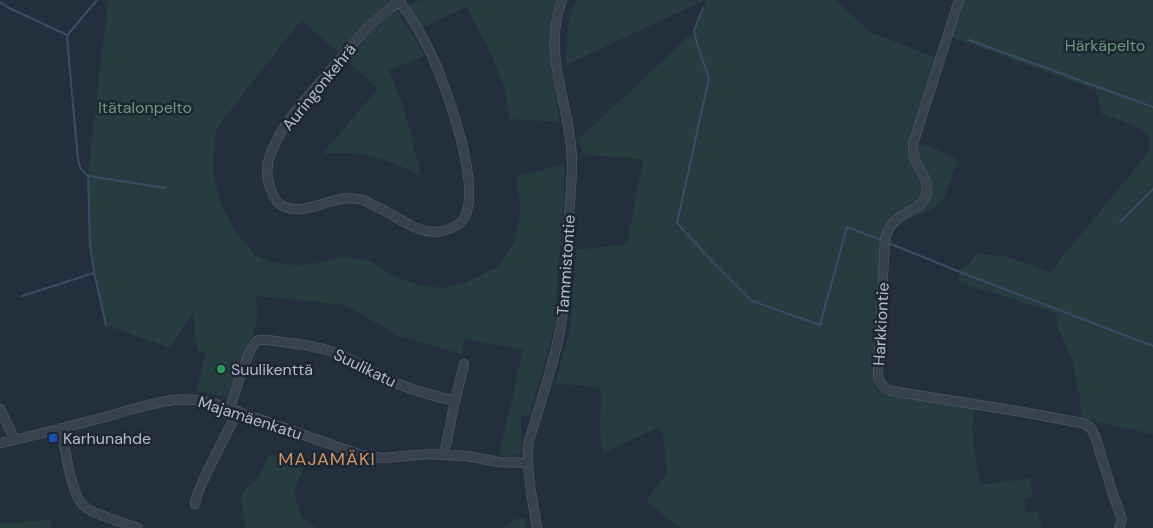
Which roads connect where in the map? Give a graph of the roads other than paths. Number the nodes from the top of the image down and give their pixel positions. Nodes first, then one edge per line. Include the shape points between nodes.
1 (562, 0) edge
2 (959, 0) edge
3 (400, 1) edge
4 (464, 364) dead end
5 (455, 402) junction
6 (0, 409) edge
7 (234, 410) junction
8 (61, 428) junction
9 (15, 440) junction
10 (0, 443) edge
11 (444, 455) junction
12 (528, 463) junction
13 (195, 504) dead end
14 (138, 528) edge
15 (537, 528) edge
16 (1119, 528) edge

1 - 12 street, Tammistontie via 555,26 554,48 570,136 566,276 560,335 529,441
2 - 16 street, Harkkiontie via 913,144 927,192 917,208 896,220 886,238 880,382 891,391 1017,411 1090,427 1122,520
3 - 3 street, Auringonkehrä via 369,26 308,96 280,134 271,153 267,174 272,193 282,206 305,209 356,198 409,225 437,232 454,227 465,216 467,171 450,102 431,54
4 - 5 street
5 - 7 street, Suulikatu via 417,392 333,352 262,340 250,350
5 - 11 street
6 - 9 street
7 - 8 street, Majamäenkatu via 204,400 172,399
7 - 11 street, Majamäenkatu via 361,455 383,458
7 - 13 street, Suulikatu
8 - 9 street, Majamäenkatu
8 - 14 street via 72,483 83,506
9 - 10 street, Majamäenkatu
11 - 12 street, Majamäenkatu
12 - 15 street, Tammistontie

